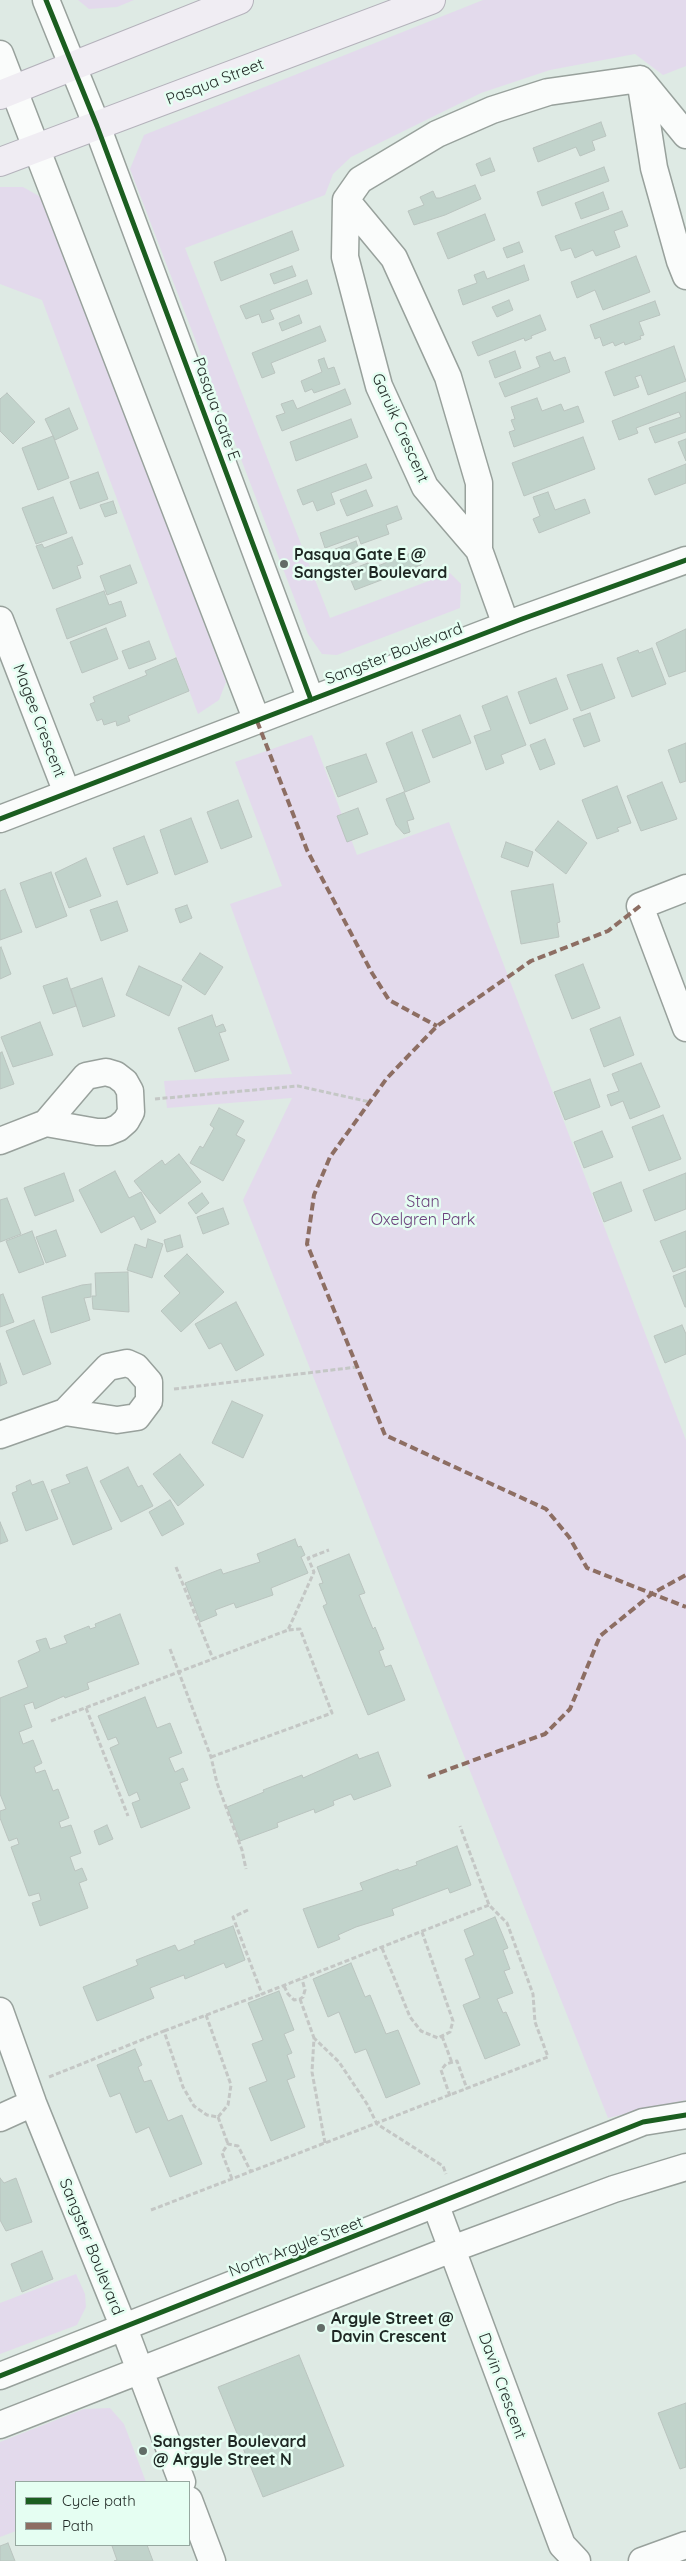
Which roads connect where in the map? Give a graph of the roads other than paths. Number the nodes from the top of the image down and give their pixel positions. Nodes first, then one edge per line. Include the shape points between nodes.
1 (46, 0) edge
2 (239, 0) edge
3 (431, 0) edge
4 (0, 54) edge
5 (72, 66) junction
6 (640, 79) junction
7 (7, 92) edge
8 (97, 126) junction
9 (686, 135) edge
10 (36, 148) junction
11 (0, 162) edge
12 (346, 200) junction
13 (686, 276) edge
14 (479, 550) junction
15 (686, 560) edge
16 (0, 620) edge
17 (506, 625) junction
18 (311, 700) junction
19 (257, 721) junction
20 (67, 793) junction
21 (0, 819) edge
22 (686, 888) edge
23 (686, 1028) edge
24 (46, 1123) junction
25 (0, 1141) edge
26 (65, 1412) junction
27 (0, 1436) edge
28 (0, 2011) edge
29 (30, 2094) junction
30 (686, 2115) edge
31 (0, 2118) edge
32 (686, 2167) edge
33 (445, 2202) junction
34 (452, 2249) junction
35 (124, 2328) junction
36 (140, 2371) junction
37 (0, 2376) edge
38 (0, 2425) edge
39 (182, 2481) edge
40 (190, 2503) edge
41 (686, 2545) edge
42 (212, 2561) edge
43 (577, 2561) edge
44 (642, 2561) edge

1 - 5 street, Pasqua Gate E
2 - 5 main road
3 - 8 main road, Pasqua Street
4 - 7 street
5 - 7 main road
5 - 8 street, Pasqua Gate E
6 - 9 street
6 - 12 street via 548,92 492,110 437,134 360,180
6 - 13 street via 654,168
7 - 10 street
8 - 10 main road, Pasqua Street
8 - 18 street, Pasqua Gate E
10 - 11 main road, Pasqua Street
10 - 19 street
12 - 14 street, Garuik Crescent via 394,258 448,377 479,483
12 - 14 street, Garuik Crescent via 345,257 379,386 425,487
14 - 17 street, Garuik Crescent
15 - 17 street, Sangster Boulevard
16 - 20 street, Magee Crescent
17 - 18 street, Sangster Boulevard
18 - 19 street, Sangster Boulevard
19 - 20 street, Sangster Boulevard
20 - 21 street, Sangster Boulevard
22 - 23 street via 640,906
24 - 24 street via 108,1132 118,1128 131,1112 130,1091 125,1082 111,1073 96,1072 78,1083
24 - 25 street
26 - 26 street via 108,1367 117,1364 136,1367 149,1382 151,1392 144,1410 137,1417 127,1420
26 - 27 street
28 - 29 street, Sangster Boulevard
29 - 31 street
29 - 35 street, Sangster Boulevard
30 - 33 street, North Argyle Street via 643,2122
32 - 34 street via 614,2189
33 - 34 street, Davin Crescent
33 - 35 street, North Argyle Street
34 - 36 street
34 - 43 street, Davin Crescent via 562,2545
35 - 36 street, Sangster Boulevard
35 - 37 street, North Argyle Street
36 - 38 street
36 - 39 street, Sangster Boulevard
40 - 42 street
41 - 44 street

